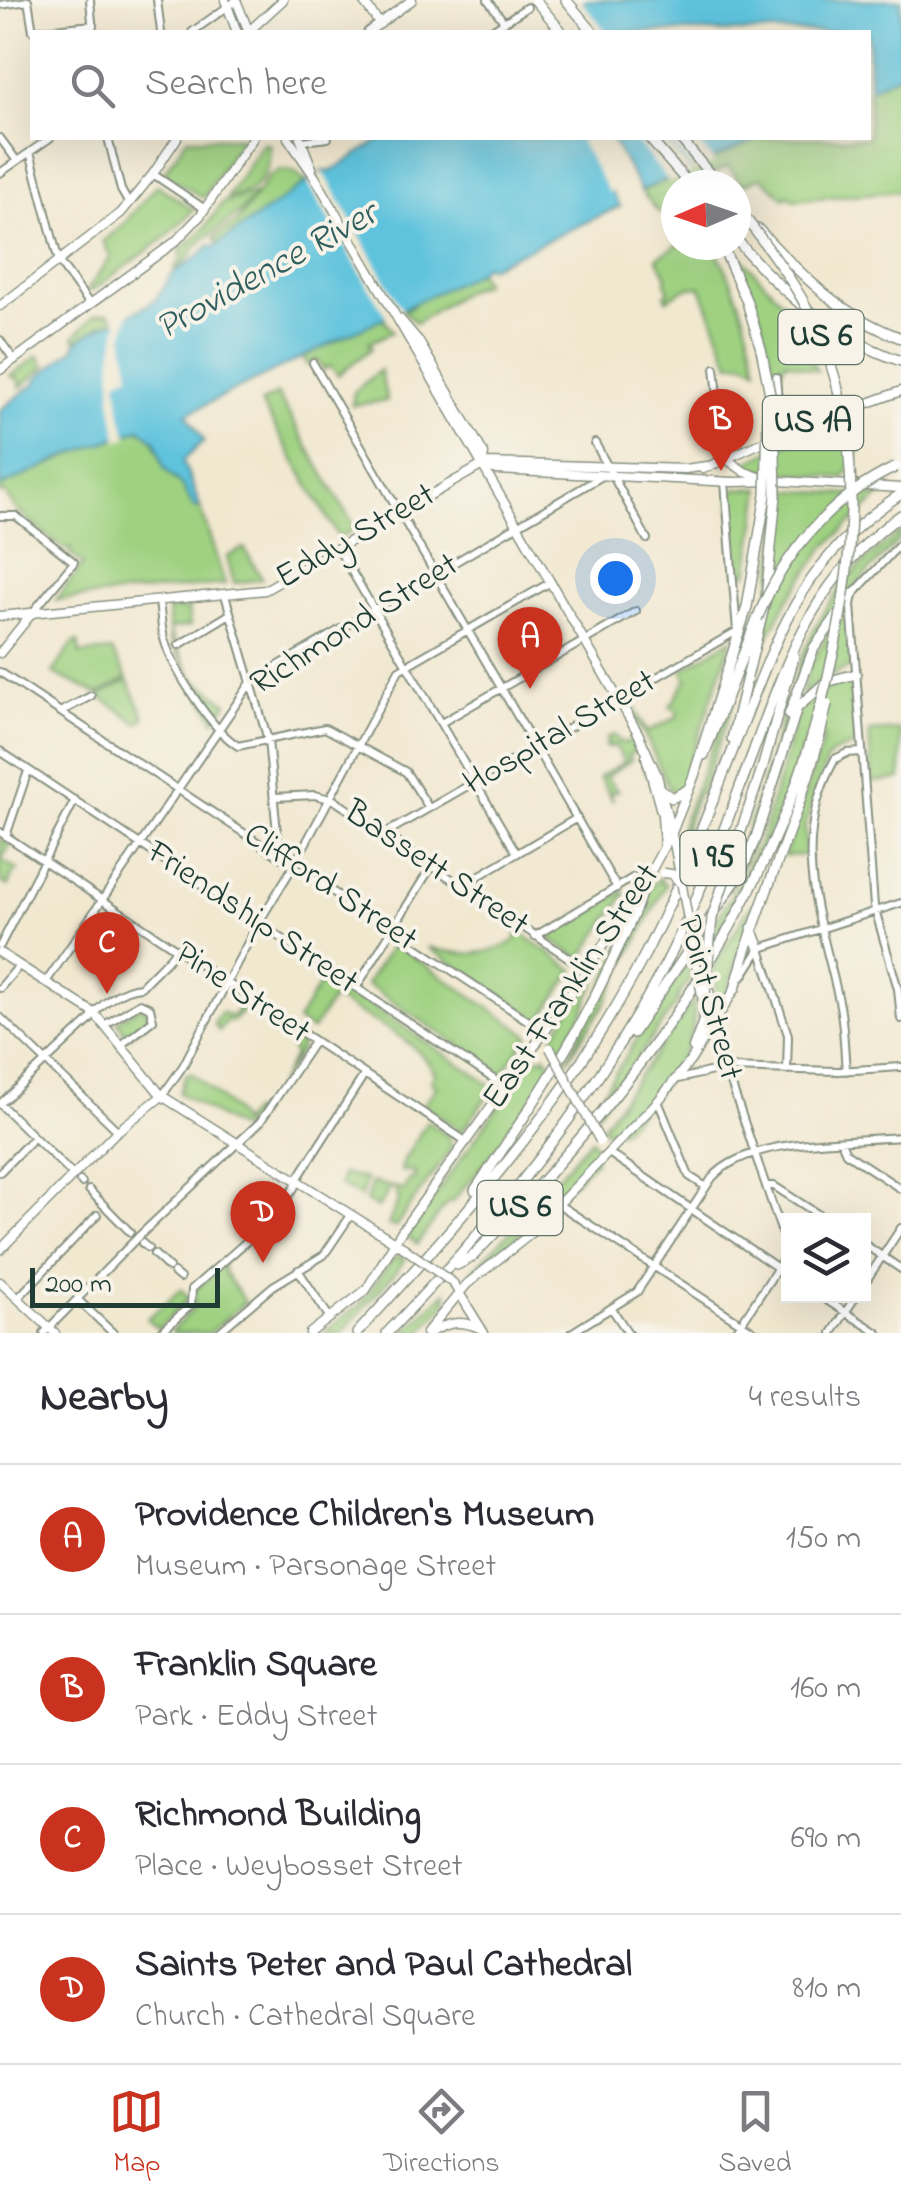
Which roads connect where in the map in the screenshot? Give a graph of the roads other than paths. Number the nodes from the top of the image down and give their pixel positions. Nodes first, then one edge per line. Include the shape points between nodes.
1 (28, 0) edge
2 (90, 0) edge
3 (156, 0) edge
4 (283, 0) edge
5 (362, 0) edge
6 (412, 0) edge
7 (488, 0) edge
8 (566, 0) edge
9 (232, 2) edge
10 (531, 3) edge
11 (0, 4) edge
12 (504, 22) junction
13 (380, 24) junction
14 (93, 29) edge
15 (33, 30) edge
16 (161, 30) edge
17 (195, 30) edge
18 (238, 30) edge
19 (248, 30) edge
20 (251, 30) edge
21 (371, 30) edge
22 (492, 30) edge
23 (560, 30) edge
24 (590, 30) edge
25 (0, 138) edge
26 (47, 140) edge
27 (108, 140) edge
28 (176, 140) edge
29 (252, 140) edge
30 (289, 140) edge
31 (301, 140) edge
32 (651, 140) edge
33 (682, 140) edge
34 (30, 152) junction
35 (17, 161) junction
36 (676, 170) edge
37 (707, 170) edge
38 (0, 173) edge
39 (153, 174) junction
40 (316, 177) junction
41 (130, 204) junction
42 (205, 209) junction
43 (751, 221) edge
44 (751, 226) edge
45 (751, 255) edge
46 (729, 260) edge
47 (59, 262) junction
48 (89, 303) junction
49 (0, 306) edge
50 (901, 338) edge
51 (0, 340) edge
52 (14, 360) junction
53 (313, 362) dead end
54 (901, 362) edge
55 (716, 368) dead end
56 (0, 370) edge
57 (776, 377) dead end
58 (901, 391) edge
59 (782, 435) junction
60 (595, 443) dead end
61 (725, 458) junction
62 (482, 464) junction
63 (608, 465) junction
64 (707, 466) junction
65 (898, 466) edge
66 (565, 473) junction
67 (609, 476) junction
68 (670, 479) junction
69 (780, 481) junction
70 (725, 482) junction
71 (900, 493) edge
72 (771, 495) junction
73 (570, 496) junction
74 (399, 513) junction
75 (0, 516) edge
76 (901, 516) edge
77 (519, 525) junction
78 (647, 539) dead end
79 (901, 543) edge
80 (339, 550) junction
81 (434, 574) junction
82 (551, 582) junction
83 (853, 594) junction
84 (225, 595) junction
85 (159, 602) junction
86 (374, 608) junction
87 (636, 611) dead end
88 (32, 613) junction
89 (230, 614) junction
90 (0, 616) edge
91 (806, 621) junction
92 (467, 632) junction
93 (584, 641) junction
94 (179, 645) dead end
95 (0, 654) edge
96 (407, 665) junction
97 (0, 672) edge
98 (856, 674) junction
99 (252, 681) junction
100 (728, 681) junction
101 (502, 688) junction
102 (90, 696) dead end
103 (618, 699) junction
104 (61, 712) junction
105 (441, 723) junction
106 (218, 730) junction
107 (816, 734) junction
108 (268, 740) junction
109 (784, 742) junction
110 (642, 743) junction
111 (359, 746) junction
112 (537, 746) junction
113 (0, 751) edge
114 (862, 752) junction
115 (28, 770) junction
116 (475, 783) junction
117 (691, 783) junction
118 (720, 784) junction
119 (178, 788) junction
120 (662, 791) junction
121 (275, 797) junction
122 (330, 798) junction
123 (75, 800) junction
124 (429, 808) junction
125 (578, 818) junction
126 (672, 831) junction
127 (3, 834) edge
128 (384, 834) junction
129 (141, 844) junction
130 (516, 852) junction
131 (662, 853) junction
132 (279, 854) junction
133 (46, 861) junction
134 (294, 865) junction
135 (431, 867) junction
136 (634, 877) dead end
137 (646, 883) junction
138 (680, 886) junction
139 (460, 887) junction
140 (617, 888) junction
141 (104, 900) junction
142 (901, 903) edge
143 (876, 911) junction
144 (258, 922) junction
145 (752, 924) junction
146 (819, 928) junction
147 (392, 930) junction
148 (535, 936) junction
149 (177, 948) junction
150 (0, 949) edge
151 (760, 949) junction
152 (706, 964) junction
153 (19, 966) junction
154 (587, 970) junction
155 (46, 982) junction
156 (227, 983) junction
157 (141, 987) junction
158 (0, 988) edge
159 (356, 988) junction
160 (735, 988) junction
161 (142, 1003) junction
162 (704, 1005) junction
163 (94, 1013) junction
164 (0, 1017) edge
165 (901, 1019) edge
166 (106, 1024) junction
167 (712, 1027) junction
168 (543, 1034) junction
169 (314, 1042) junction
170 (120, 1046) junction
171 (45, 1060) junction
172 (685, 1066) junction
173 (901, 1067) edge
174 (726, 1068) junction
175 (788, 1070) junction
176 (846, 1071) junction
177 (364, 1074) junction
178 (674, 1080) junction
179 (594, 1083) junction
180 (504, 1086) junction
181 (162, 1096) junction
182 (658, 1100) junction
183 (0, 1104) edge
184 (435, 1119) joint
185 (118, 1130) junction
186 (34, 1137) junction
187 (901, 1137) edge
188 (239, 1142) junction
189 (467, 1142) junction
190 (841, 1142) junction
191 (753, 1152) junction
192 (609, 1153) junction
193 (0, 1172) edge
194 (78, 1179) junction
195 (299, 1179) junction
196 (766, 1186) junction
197 (706, 1187) junction
198 (89, 1190) dead end
199 (901, 1190) edge
200 (558, 1204) junction
201 (691, 1210) junction
202 (816, 1213) edge
203 (97, 1215) dead end
204 (352, 1215) junction
205 (901, 1228) edge
206 (781, 1231) edge
207 (130, 1232) dead end
208 (445, 1234) junction
209 (400, 1245) junction
210 (148, 1248) dead end
211 (871, 1249) edge
212 (0, 1250) edge
213 (882, 1256) junction
214 (781, 1265) edge
215 (654, 1266) junction
216 (779, 1269) junction
217 (901, 1269) edge
218 (298, 1270) junction
219 (446, 1272) junction
220 (871, 1273) edge
221 (0, 1282) edge
222 (192, 1289) junction
223 (460, 1292) junction
224 (18, 1298) junction
225 (77, 1298) junction
226 (831, 1303) edge
227 (852, 1303) edge
228 (612, 1308) junction
229 (846, 1312) junction
230 (330, 1318) junction
231 (742, 1324) junction
232 (49, 1331) edge
233 (483, 1332) edge
234 (573, 1332) edge
235 (113, 1333) edge
236 (160, 1333) edge
237 (218, 1333) edge
238 (310, 1333) edge
239 (357, 1333) edge
240 (387, 1333) edge
241 (427, 1333) edge
242 (628, 1333) edge
243 (735, 1333) edge
244 (756, 1333) edge
245 (832, 1333) edge
246 (878, 1333) edge

1 - 11 street
1 - 15 street
2 - 14 street
3 - 16 street
4 - 20 main road
5 - 13 main road
6 - 13 main road
7 - 12 street
8 - 24 highway
9 - 17 street
9 - 18 main road
9 - 19 main road
10 - 12 street
10 - 23 highway, bridge
12 - 22 street
13 - 21 main road
25 - 35 street
26 - 34 street
27 - 41 street
28 - 39 main road
29 - 42 main road
30 - 40 main road
31 - 40 main road
32 - 36 highway
33 - 37 highway
34 - 35 street
34 - 47 street
35 - 38 street
39 - 41 main road
39 - 42 street
40 - 62 main road, Point Street via 484,454
41 - 47 main road
42 - 48 main road via 175,242
43 - 50 highway, bridge via 828,298
44 - 107 highway, US 6, bridge via 804,302 828,354 848,456 844,594
45 - 54 highway, bridge via 794,300 840,334
46 - 72 highway, US 6, bridge via 762,349 774,414
47 - 48 street
47 - 49 main road
48 - 52 main road
51 - 52 street
52 - 56 main road
53 - 74 street
55 - 61 street
57 - 59 street
58 - 59 main road, US 1A
59 - 61 main road, US 1A
60 - 63 street
61 - 64 main road, US 1A
61 - 69 main road via 752,475
62 - 63 main road, US 1A
62 - 66 main road, US 1A
62 - 74 main road, Eddy Street
62 - 77 main road, Point Street
63 - 64 main road, US 1A
63 - 67 street
64 - 68 main road, US 1A
65 - 100 highway, bridge via 847,496 795,550
66 - 67 main road, US 1A
66 - 73 street
67 - 68 main road, US 1A
67 - 73 street, Richmond Street
67 - 78 street
68 - 70 main road
69 - 70 main road
69 - 71 main road
70 - 103 street, Hospital Street via 736,630
71 - 118 highway, I 95 via 844,539 794,604
72 - 100 highway
72 - 118 highway, US 6 via 762,620
73 - 77 street, Richmond Street
74 - 80 main road, Eddy Street
74 - 81 street
75 - 88 street via 15,515 74,562
76 - 91 highway, I 95 via 854,556
77 - 81 street, Richmond Street
77 - 82 main road, Point Street
79 - 83 street
80 - 84 main road, Eddy Street via 273,587
80 - 86 street
81 - 86 street, Richmond Street
81 - 92 street
82 - 92 street
82 - 93 main road, Point Street
83 - 98 street
83 - 109 highway via 810,656
84 - 85 main road, Eddy Street
84 - 89 street
85 - 88 main road, Eddy Street
85 - 106 street via 165,642
86 - 96 street
86 - 99 street, Richmond Street
87 - 93 street
88 - 90 main road, Eddy Street
88 - 95 main road
89 - 94 street
89 - 99 street
91 - 152 highway, bridge via 713,913
91 - 179 highway, I 95 via 686,924
92 - 96 street
92 - 101 street
93 - 101 street
93 - 103 main road, Point Street
96 - 105 street
96 - 111 street
97 - 104 street, Clifford Street
98 - 109 highway via 806,696
98 - 114 street
99 - 106 street, Richmond Street
99 - 108 street
100 - 117 highway
101 - 105 street
101 - 112 street
102 - 104 street
103 - 110 main road, Point Street
103 - 112 street, Hospital Street
104 - 119 street, Clifford Street
105 - 116 street
106 - 108 street via 238,746
106 - 119 street, Richmond Street
107 - 145 highway via 799,804
107 - 219 highway, US 6 via 761,868 675,1016 554,1171 472,1257
108 - 111 street via 319,728
108 - 121 street
109 - 179 highway via 736,881
110 - 120 main road, Point Street
110 - 131 main road, Point Street via 662,815
111 - 122 street
111 - 124 street via 406,772
112 - 116 street, Hospital Street
112 - 125 street
113 - 115 street, Friendship Street
114 - 143 street
114 - 146 street via 835,759 811,823
115 - 123 street, Friendship Street
115 - 127 street
116 - 124 street, Hospital Street
116 - 130 street
117 - 120 highway via 672,798
117 - 126 highway
118 - 208 highway, I 95 via 670,904 612,1014 547,1108
119 - 129 street, Richmond Street
119 - 132 street, Clifford Street
120 - 126 main road, Point Street
121 - 122 street, Bassett Street
121 - 132 street
122 - 128 street, Bassett Street
122 - 134 street
123 - 129 street, Friendship Street
123 - 133 street
124 - 128 street, Hospital Street
125 - 130 street
125 - 140 street
126 - 131 main road, East Franklin Street
126 - 138 main road, Point Street, bridge
127 - 133 street, Pine Street
128 - 135 street, Bassett Street
129 - 141 street, Richmond Street
129 - 144 street, Friendship Street
130 - 139 street
131 - 137 main road, East Franklin Street
132 - 134 street, Clifford Street
133 - 141 street, Pine Street
133 - 150 street
134 - 144 street
134 - 147 street, Clifford Street
135 - 139 street, Bassett Street
135 - 147 street
136 - 140 street
137 - 138 main road, bridge via 663,873 676,876
137 - 154 main road, East Franklin Street
137 - 208 highway via 566,1052
138 - 162 main road, Point Street, bridge
139 - 148 street, Bassett Street
140 - 148 street
141 - 149 street, Pine Street
141 - 155 street, Richmond Street
142 - 143 street
143 - 146 street
143 - 165 street
144 - 156 street
144 - 159 street, Friendship Street
145 - 151 highway
145 - 160 highway
146 - 151 street
146 - 176 street via 840,1004
147 - 159 street
147 - 168 street, Clifford Street
148 - 154 street, Bassett Street
149 - 156 street, Pine Street
149 - 157 street
150 - 153 main road
151 - 160 street
151 - 175 street via 788,1035
152 - 162 highway, bridge
152 - 167 highway, bridge
153 - 155 main road
153 - 158 street
154 - 168 main road, East Franklin Street
155 - 163 main road
156 - 169 street, Pine Street
156 - 181 street
157 - 161 street
157 - 163 street via 128,988
159 - 180 street, Friendship Street
160 - 167 main road
161 - 166 street
161 - 170 street via 153,1020
162 - 167 main road, Point Street
162 - 172 main road
163 - 166 main road
163 - 171 street
164 - 171 street
166 - 170 main road
167 - 172 main road
167 - 174 street, Point Street
168 - 180 main road, East Franklin Street
168 - 192 main road, Clifford Street, bridge
169 - 177 street, Pine Street
169 - 188 street
170 - 181 main road
171 - 183 street
171 - 185 street
172 - 178 main road
173 - 176 street
174 - 175 street
174 - 178 street
174 - 191 street, Point Street
175 - 176 street
177 - 184 street, Pine Street
177 - 195 street
178 - 182 main road
179 - 219 highway, I 95 via 527,1177
180 - 189 main road, East Franklin Street
181 - 185 main road
181 - 188 main road
182 - 192 main road
182 - 197 street via 689,1176
183 - 186 street
184 - 189 street, East Franklin Street
185 - 194 main road
186 - 193 street
186 - 194 street
187 - 190 street
188 - 195 main road
188 - 225 street
189 - 209 main road, East Franklin Street
190 - 191 street
190 - 199 street via 846,1153
191 - 196 street, Point Street
191 - 197 street
192 - 200 main road
192 - 201 street
194 - 212 main road
195 - 204 main road
195 - 222 street via 279,1210
196 - 202 street
196 - 206 street, Point Street
197 - 201 street
198 - 207 street
200 - 215 street
200 - 223 main road
201 - 215 street
201 - 216 street
203 - 224 street
204 - 209 main road
204 - 218 street via 324,1255
205 - 213 street
208 - 239 highway, I 95
209 - 223 main road, bridge
209 - 230 main road, East Franklin Street via 366,1290
210 - 222 street
211 - 213 street
213 - 217 street
213 - 220 street
214 - 216 street, Point Street
215 - 228 street via 637,1292
215 - 231 street
216 - 231 street, Point Street
218 - 230 street
218 - 237 street
219 - 240 highway, I 95
221 - 224 main road
222 - 236 street via 190,1305
223 - 233 main road
223 - 241 main road
224 - 232 main road
225 - 232 street
225 - 235 street
226 - 229 street
227 - 229 street
228 - 234 street
228 - 242 street
229 - 245 street
229 - 246 street
230 - 238 main road, East Franklin Street
231 - 243 street, Point Street
231 - 244 street
233 - 241 main road via 456,1322

